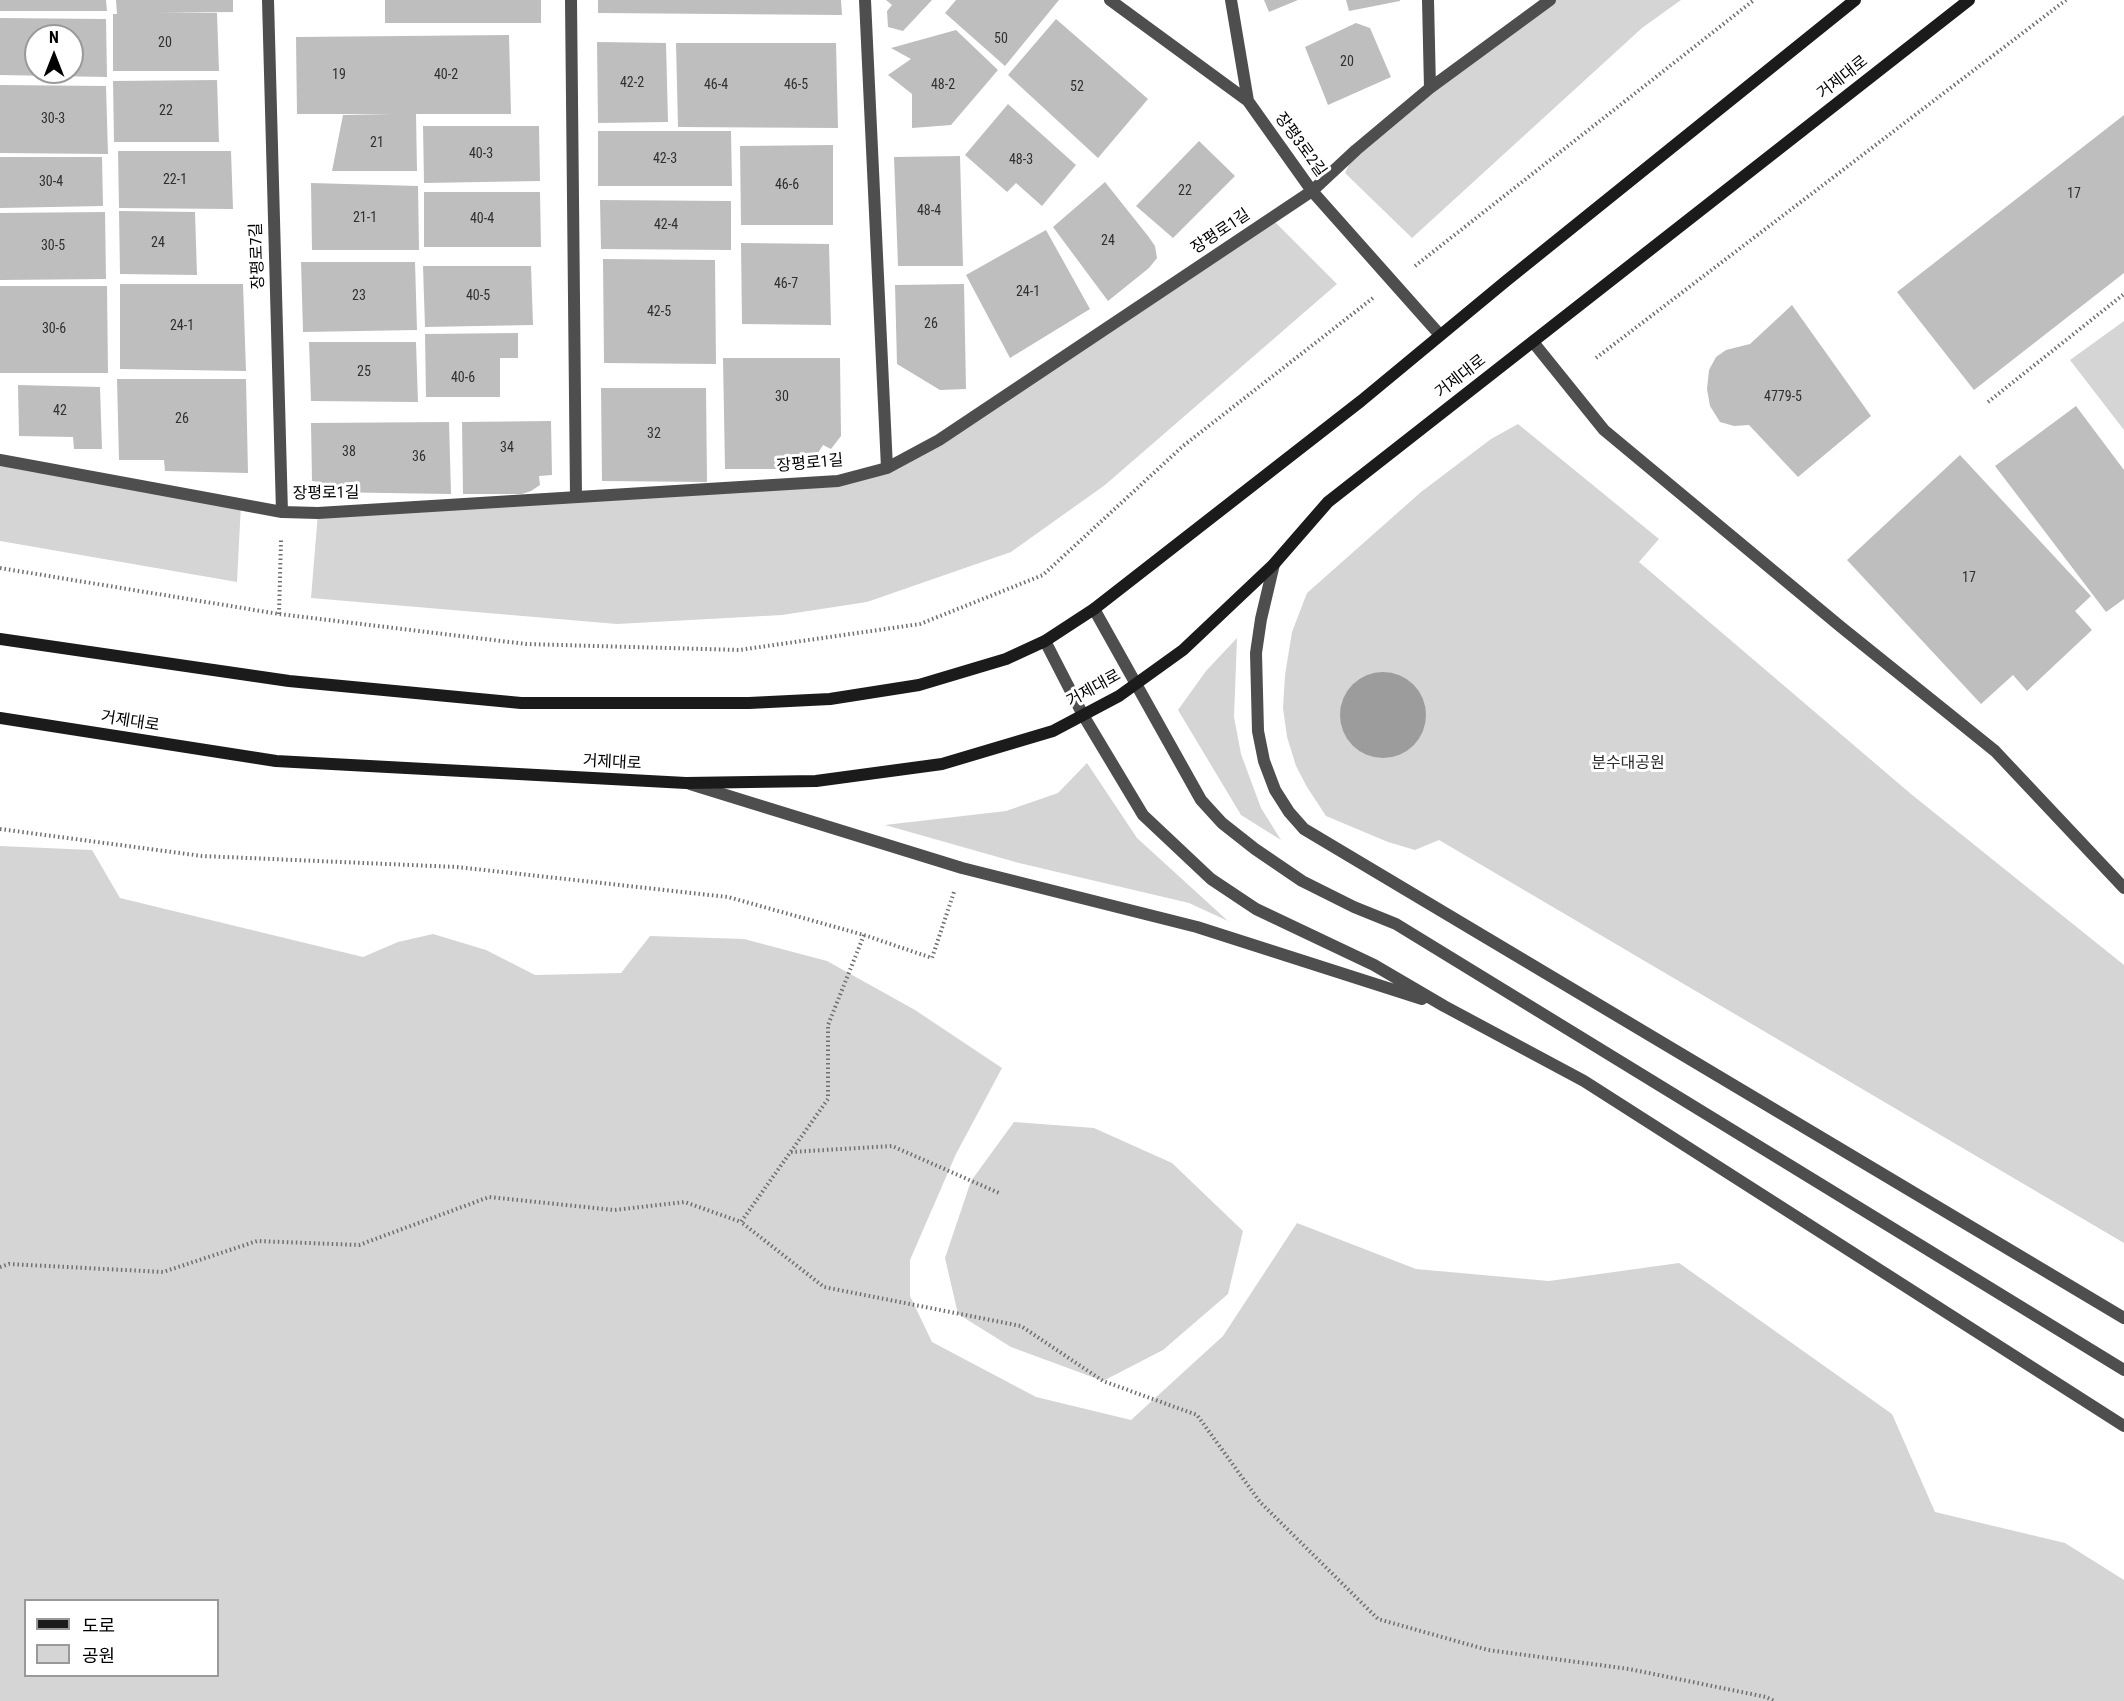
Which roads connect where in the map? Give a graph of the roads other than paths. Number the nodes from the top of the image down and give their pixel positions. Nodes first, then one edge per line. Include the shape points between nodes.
1 (268, 0) edge
2 (571, 0) edge
3 (866, 0) edge
4 (1110, 0) edge
5 (1231, 0) edge
6 (1428, 0) edge
7 (1550, 0) edge
8 (1855, 0) edge
9 (1969, 0) edge
10 (1431, 88) junction
11 (1248, 101) junction
12 (1312, 191) junction
13 (1440, 335) junction
14 (1533, 342) junction
15 (0, 459) edge
16 (887, 468) junction
17 (576, 496) junction
18 (282, 512) junction
19 (1274, 564) junction
20 (1094, 609) junction
21 (0, 639) edge
22 (1045, 641) junction
23 (1137, 684) junction
24 (1083, 715) junction
25 (0, 718) edge
26 (686, 783) junction
27 (2124, 888) edge
28 (1444, 1006) junction
29 (2124, 1318) edge
30 (2124, 1370) edge
31 (2124, 1426) edge

1 - 18 street, 장평로7길
2 - 17 street
3 - 16 street
4 - 11 street, 장평3로2길
5 - 11 street
6 - 10 street
7 - 10 street, 장평로1길
8 - 13 main road
9 - 14 main road, 거제대로
10 - 12 street, 장평로1길
11 - 12 street, 장평3로2길
12 - 13 street, 장평3로2길
12 - 16 street, 장평로1길 via 939,440
13 - 20 main road via 1361,402
14 - 19 main road, 거제대로 via 1328,502
14 - 27 street via 1604,430 1995,751
15 - 18 street, 장평로1길
16 - 17 street, 장평로1길 via 838,481
17 - 18 street, 장평로1길
19 - 23 main road, 거제대로 via 1183,650
19 - 29 street via 1256,653 1258,730 1275,790 1304,830
20 - 22 main road
20 - 23 street
21 - 22 main road via 290,681 521,703 830,699 919,685 1006,658
22 - 24 street
23 - 24 main road, 거제대로
23 - 30 street via 1201,800 1255,849 1302,880 1396,924
24 - 26 main road, 거제대로 via 1053,730 942,764 816,781
24 - 28 street via 1143,815 1211,879 1256,909 1374,965
25 - 26 main road, 거제대로 via 276,761
26 - 28 street via 962,868 1197,927
28 - 31 street via 1584,1081

